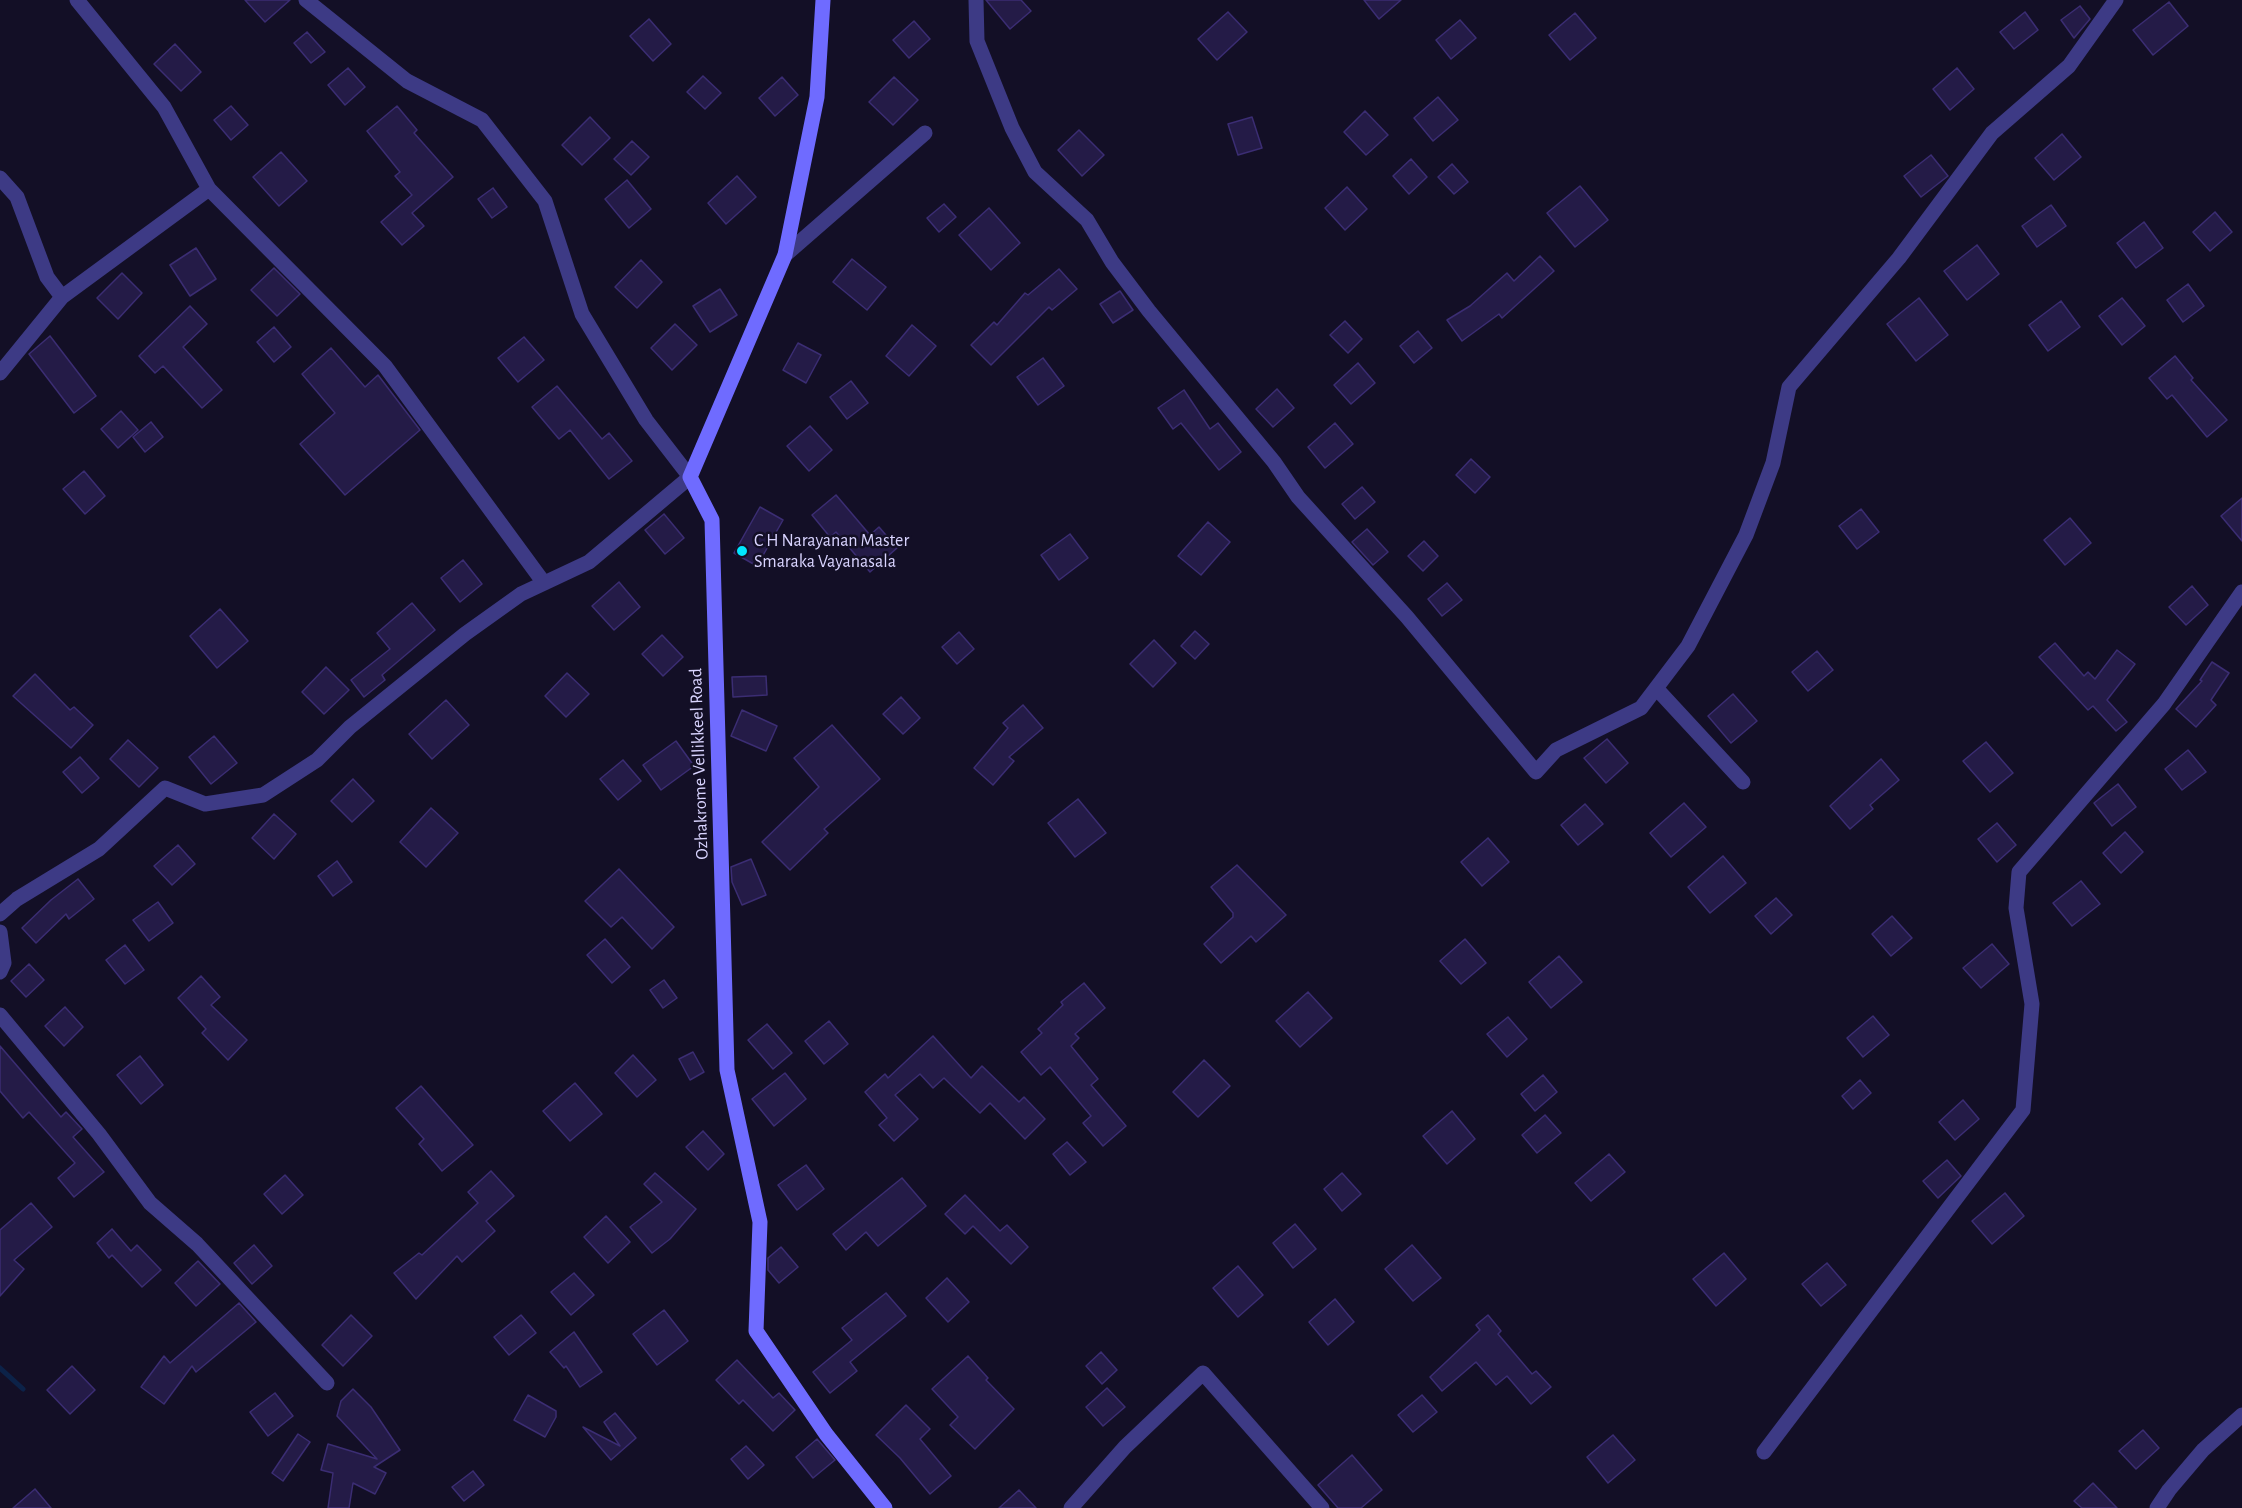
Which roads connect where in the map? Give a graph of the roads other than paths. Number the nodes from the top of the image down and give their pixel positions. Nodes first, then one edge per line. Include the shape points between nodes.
1 (77, 0) edge
2 (306, 0) edge
3 (823, 0) edge
4 (976, 0) edge
5 (2116, 0) edge
6 (925, 133) dead end
7 (0, 178) edge
8 (209, 189) junction
9 (785, 255) junction
10 (62, 297) junction
11 (0, 373) edge
12 (690, 477) junction
13 (544, 583) junction
14 (2242, 592) edge
15 (1656, 688) junction
16 (1743, 782) dead end
17 (0, 914) edge
18 (0, 932) edge
19 (0, 972) edge
20 (0, 1015) edge
21 (327, 1383) dead end
22 (2242, 1415) edge
23 (1764, 1452) dead end
24 (885, 1508) edge
25 (1071, 1508) edge
26 (1322, 1508) edge
27 (2157, 1508) edge

1 - 8 street via 164,107
2 - 12 street via 408,81 482,120 545,201 582,314 646,420
3 - 9 main road via 817,97
4 - 15 street via 977,41 1012,128 1035,172 1088,220 1112,262 1149,311 1274,462 1298,497 1407,617 1536,772 1556,750 1641,708
5 - 15 street via 2069,66 1992,133 1899,258 1789,387 1773,463 1746,535 1688,646
6 - 9 street
7 - 10 street via 17,196 47,277
8 - 10 street
8 - 13 street via 385,366
9 - 12 main road
10 - 11 street
12 - 13 street via 589,562
12 - 24 main road, Ozhakrome Vellikkeel Road via 712,520 727,1070 760,1222 756,1331 826,1434
13 - 17 street via 521,594 465,634 317,760 263,795 205,804 165,788 99,849
14 - 23 street via 2164,704 2019,872 2016,908 2032,1004 2023,1110
15 - 16 street
18 - 19 street via 4,963
20 - 21 street via 99,1134 150,1203 197,1244
22 - 27 street via 2203,1450
25 - 26 street via 1125,1447 1203,1373

